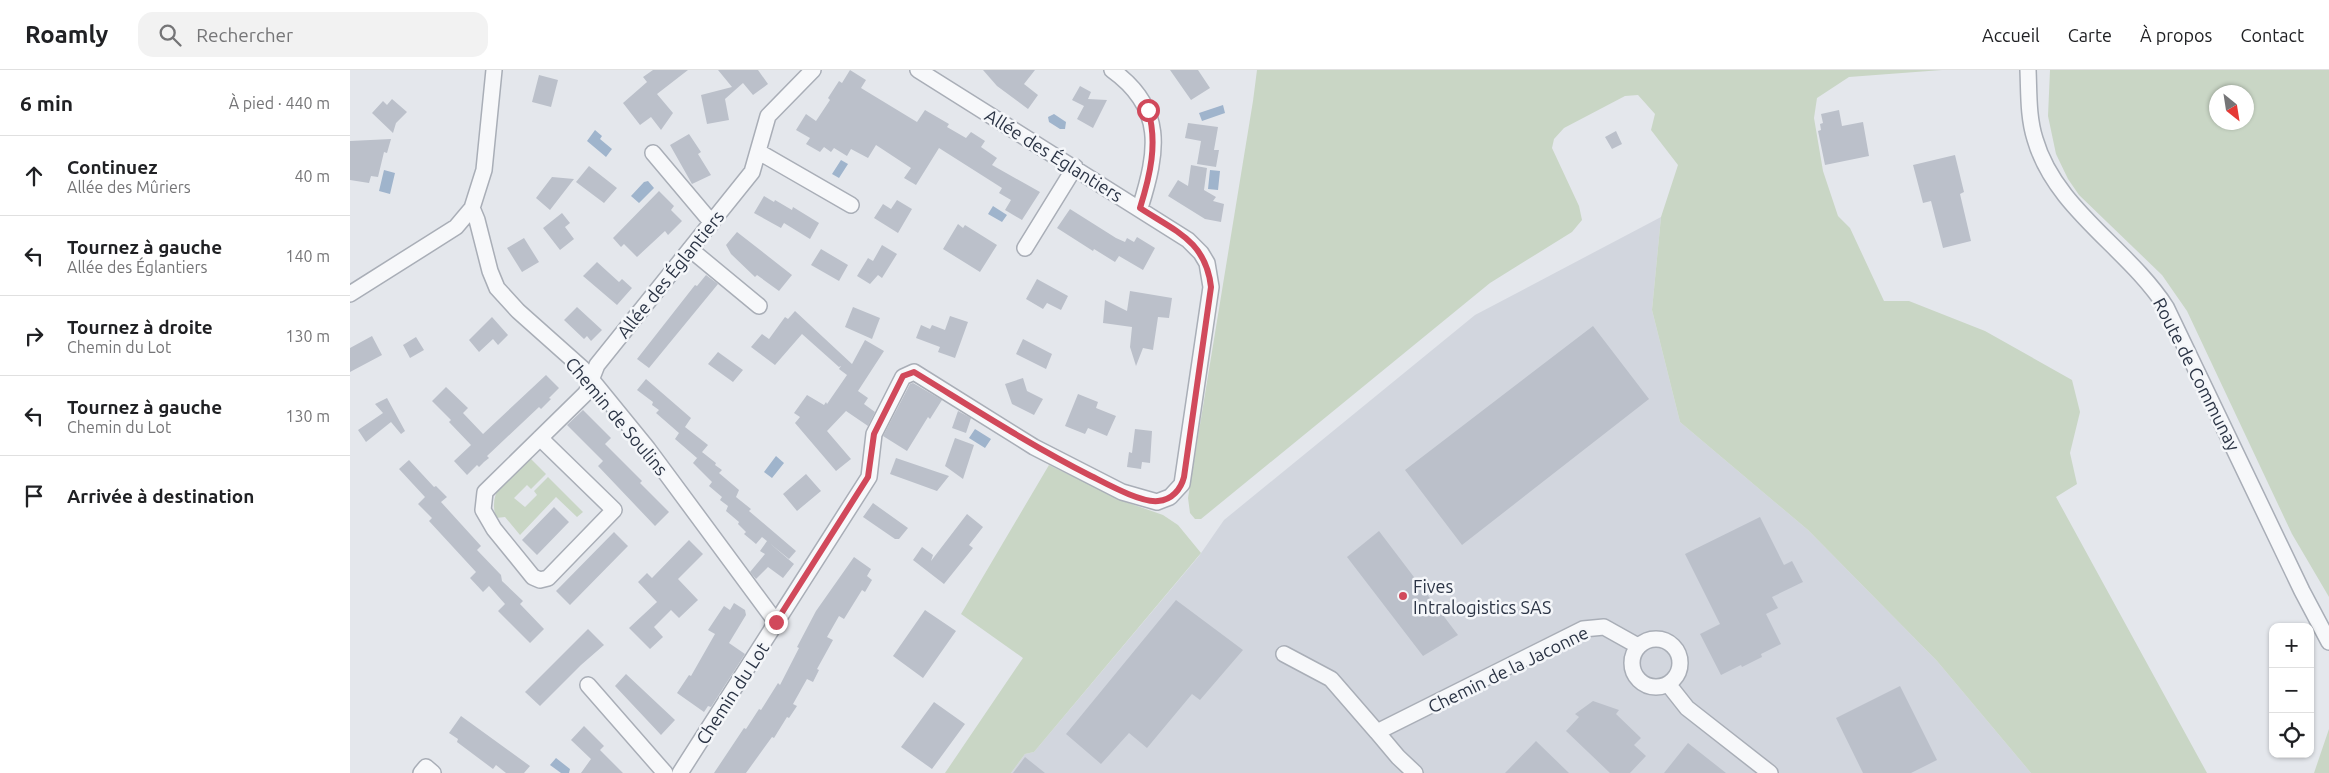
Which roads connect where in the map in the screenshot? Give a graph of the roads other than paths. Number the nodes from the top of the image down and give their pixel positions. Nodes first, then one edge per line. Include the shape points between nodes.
1 (494, 70) edge
2 (813, 70) edge
3 (918, 70) edge
4 (1112, 70) edge
5 (2028, 70) edge
6 (759, 152) junction
7 (653, 153) dead end
8 (1075, 167) junction
9 (851, 205) dead end
10 (472, 208) junction
11 (1140, 208) junction
12 (712, 223) junction
13 (1025, 248) dead end
14 (690, 249) junction
15 (350, 294) edge
16 (759, 306) dead end
17 (590, 380) junction
18 (540, 438) junction
19 (1170, 498) joint
20 (776, 622) junction
21 (2329, 642) edge
22 (1638, 646) junction
23 (1284, 654) dead end
24 (1668, 684) junction
25 (588, 686) dead end
26 (1377, 732) junction
27 (665, 773) edge
28 (680, 773) edge
29 (1414, 773) edge
30 (1770, 773) edge

1 - 10 street via 484,170
2 - 6 street, Allée des Églantiers via 768,116
3 - 8 street, Allée des Églantiers
4 - 11 street via 1138,92 1151,121 1153,146 1148,184
5 - 21 street, Route de Communay via 2030,114 2045,164 2060,188 2142,274 2166,307
6 - 9 street
6 - 12 street, Allée des Églantiers via 752,172
7 - 12 street
8 - 11 street, Allée des Églantiers
8 - 13 street
10 - 15 street via 456,227
10 - 17 street, Chemin de Soulins via 497,288 582,368
11 - 19 street, Allée des Églantiers via 1196,246 1206,263 1211,287 1184,477
12 - 14 street, Allée des Églantiers
14 - 16 street
14 - 17 street, Allée des Églantiers via 596,365
17 - 18 street, Allée des Églantiers via 586,393
17 - 20 street, Chemin de Soulins via 644,444
18 - 18 street, Allée des Églantiers via 614,510 548,578 540,580 533,577 494,529 483,510 485,492
19 - 20 street, Chemin du Lot via 1157,502 1122,492 1034,447 914,372 903,376 874,434 868,477
20 - 28 street, Chemin du Lot
22 - 24 street via 1631,660 1634,675 1646,686
22 - 24 street via 1661,639 1675,648 1680,664 1674,679
22 - 26 street, Chemin de la Jaconne via 1604,627 1583,629
23 - 26 street via 1331,679
24 - 30 street via 1687,708
25 - 27 street
26 - 29 street

